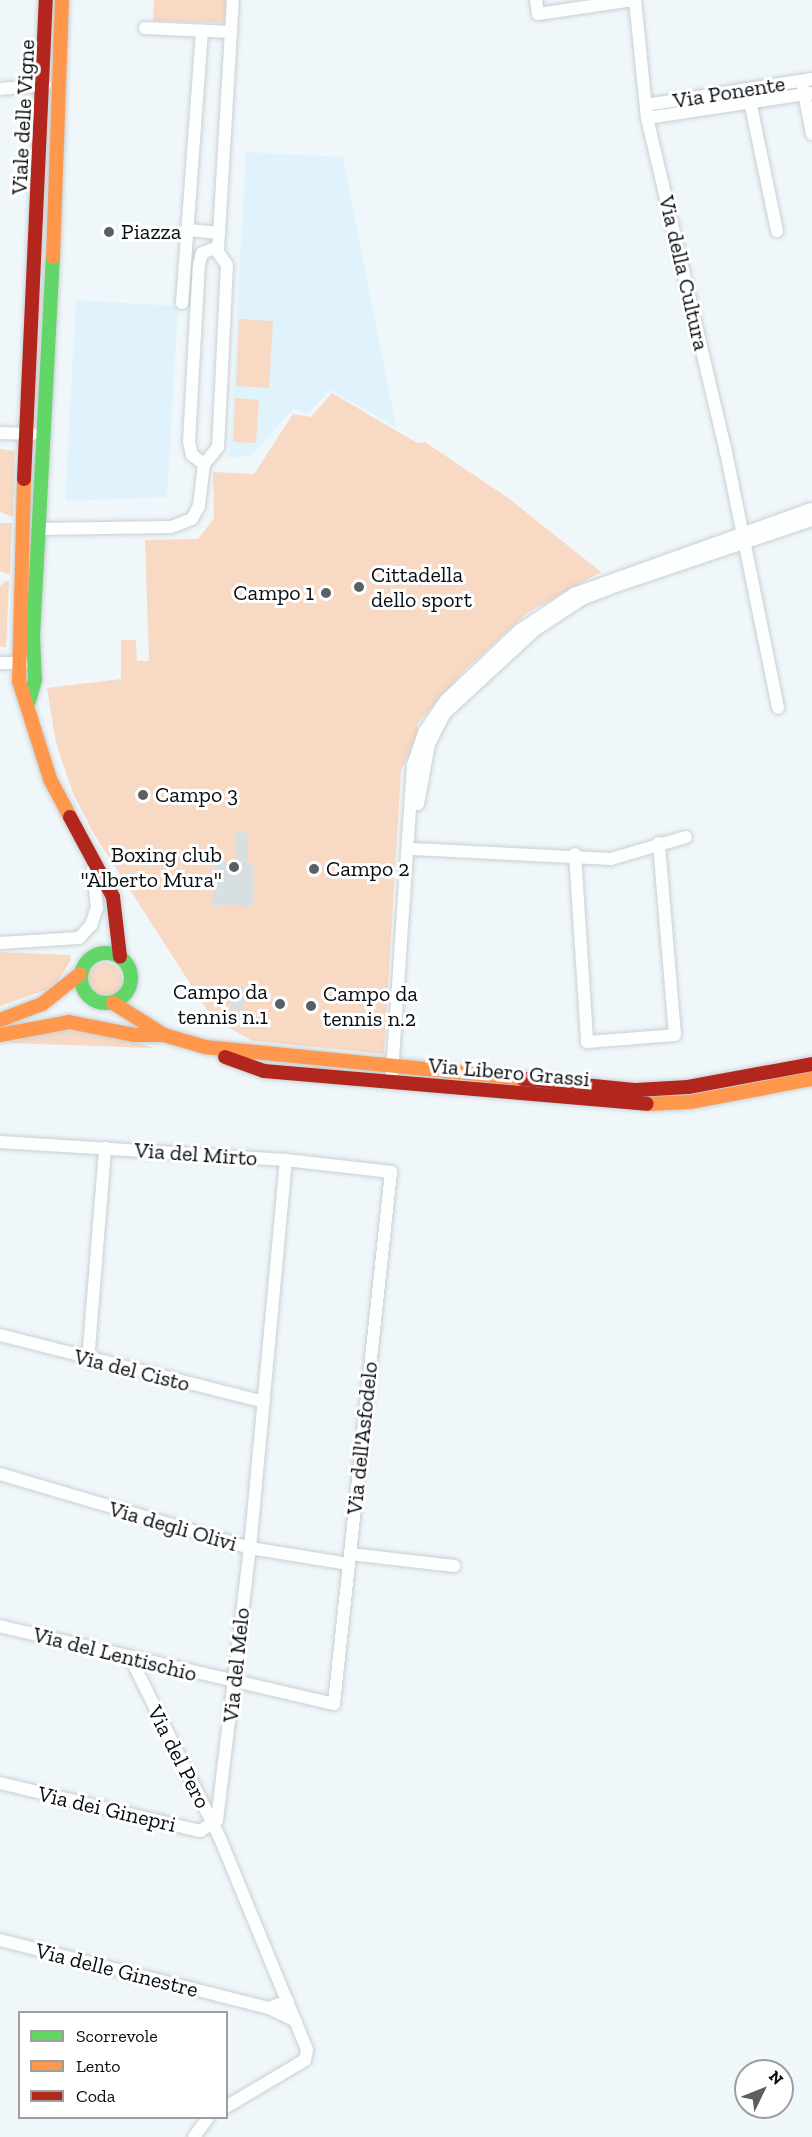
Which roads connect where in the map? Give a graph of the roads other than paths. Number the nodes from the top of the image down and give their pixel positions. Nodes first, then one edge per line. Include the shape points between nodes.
1 (46, 0) edge
2 (62, 0) edge
3 (233, 0) edge
4 (536, 0) edge
5 (634, 0) edge
6 (145, 28) dead end
7 (202, 31) junction
8 (231, 32) junction
9 (807, 80) edge
10 (45, 85) junction
11 (0, 89) edge
12 (748, 89) junction
13 (808, 94) edge
14 (750, 102) junction
15 (646, 111) junction
16 (812, 134) edge
17 (187, 230) junction
18 (777, 231) dead end
19 (219, 233) junction
20 (218, 250) junction
21 (182, 303) dead end
22 (0, 433) edge
23 (27, 434) junction
24 (42, 434) junction
25 (204, 464) junction
26 (812, 509) edge
27 (812, 520) edge
28 (39, 529) junction
29 (742, 539) junction
30 (34, 662) junction
31 (0, 663) edge
32 (18, 663) junction
33 (29, 701) junction
34 (778, 708) dead end
35 (414, 797) junction
36 (686, 837) dead end
37 (659, 843) junction
38 (413, 849) junction
39 (575, 854) junction
40 (90, 859) junction
41 (407, 900) junction
42 (117, 914) junction
43 (0, 943) edge
44 (101, 953) junction
45 (120, 957) junction
46 (80, 974) junction
47 (127, 992) junction
48 (88, 996) junction
49 (113, 1003) junction
50 (42, 1004) junction
51 (15, 1016) junction
52 (0, 1020) edge
53 (137, 1020) junction
54 (0, 1034) edge
55 (164, 1035) junction
56 (205, 1047) junction
57 (812, 1064) edge
58 (396, 1068) junction
59 (812, 1079) edge
60 (395, 1083) junction
61 (0, 1142) edge
62 (105, 1148) junction
63 (286, 1160) junction
64 (391, 1172) joint
65 (0, 1335) edge
66 (88, 1361) junction
67 (264, 1402) junction
68 (0, 1474) edge
69 (250, 1548) junction
70 (349, 1559) junction
71 (454, 1566) dead end
72 (0, 1626) edge
73 (130, 1657) junction
74 (232, 1683) junction
75 (334, 1704) joint
76 (0, 1783) edge
77 (213, 1824) junction
78 (0, 1940) edge
79 (288, 2001) junction
80 (269, 2008) junction
81 (296, 2021) junction
82 (228, 2106) edge
83 (207, 2119) edge
84 (194, 2137) edge

1 - 10 main road, Viale delle Vigne
2 - 24 main road, Viale delle Vigne via 62,87
3 - 8 street
4 - 5 street via 538,14
5 - 15 street, Via della Cultura
6 - 7 street
7 - 8 street
7 - 17 street
8 - 19 street
9 - 12 street, Via Ponente
9 - 13 street
10 - 11 street
10 - 23 main road, Viale delle Vigne
12 - 14 street
12 - 15 street, Via Ponente
13 - 14 street, Via Ponente
13 - 16 street
14 - 15 street, Via Ponente
14 - 18 street
15 - 29 street, Via della Cultura
17 - 19 street
17 - 21 street
19 - 20 street
20 - 25 street via 227,265 218,447
20 - 25 street via 202,253 199,265 189,442 192,455
22 - 23 street
23 - 24 street
23 - 32 main road, Viale delle Vigne
24 - 28 main road, Viale delle Vigne
25 - 28 street via 199,506 192,519 171,527
26 - 29 street
27 - 29 street
28 - 30 main road, Viale delle Vigne
29 - 34 street, Via della Cultura
29 - 35 street via 574,594 527,631 446,713 429,744
30 - 32 street
30 - 33 main road, Viale delle Vigne
31 - 32 street
32 - 33 main road, Viale delle Vigne via 19,681
33 - 40 main road, Viale delle Vigne via 50,779
35 - 38 street
35 - 41 street
36 - 37 street
37 - 39 street via 610,859
37 - 39 street via 675,1035 587,1042
38 - 39 street
38 - 41 street
40 - 42 main road, Viale delle Vigne via 107,883
40 - 43 street via 97,908 91,926 79,938
41 - 58 street
42 - 44 main road
42 - 45 main road, Viale delle Vigne
44 - 45 main road
44 - 46 main road via 90,958
45 - 47 main road via 131,977
46 - 48 main road
46 - 50 main road
47 - 49 main road
47 - 53 main road
48 - 49 main road
48 - 50 main road
49 - 53 main road
50 - 51 main road
51 - 52 main road
51 - 54 main road
53 - 55 main road
54 - 55 main road via 69,1022 134,1035
55 - 56 main road, Via Libero Grassi
56 - 58 main road, Via Libero Grassi
56 - 60 main road, Via Libero Grassi via 264,1071
57 - 58 main road, Via Libero Grassi via 688,1087 636,1090
58 - 60 street
59 - 60 main road, Via Libero Grassi via 690,1102 635,1105
61 - 62 street, Via del Mirto
62 - 63 street, Via del Mirto
62 - 66 street
63 - 64 street, Via del Mirto
63 - 67 street, Via del Melo
64 - 70 street, Via dell'Asfodelo
65 - 66 street, Via del Cisto
66 - 67 street, Via del Cisto
67 - 69 street, Via del Melo
68 - 69 street, Via degli Olivi
69 - 70 street, Via degli Olivi
69 - 74 street, Via del Melo
70 - 71 street, Via degli Olivi
70 - 75 street, Via dell'Asfodelo
72 - 73 street, Via del Lentischio
73 - 74 street, Via del Lentischio
73 - 77 street, Via del Pero
74 - 75 street, Via del Lentischio
74 - 77 street, Via del Melo via 223,1798
76 - 77 street, Via dei Ginepri via 200,1831
77 - 79 street
78 - 80 street, Via delle Ginestre
79 - 80 street
79 - 81 street
80 - 81 street, Via delle Ginestre
81 - 82 street via 307,2050 305,2060
83 - 84 street

